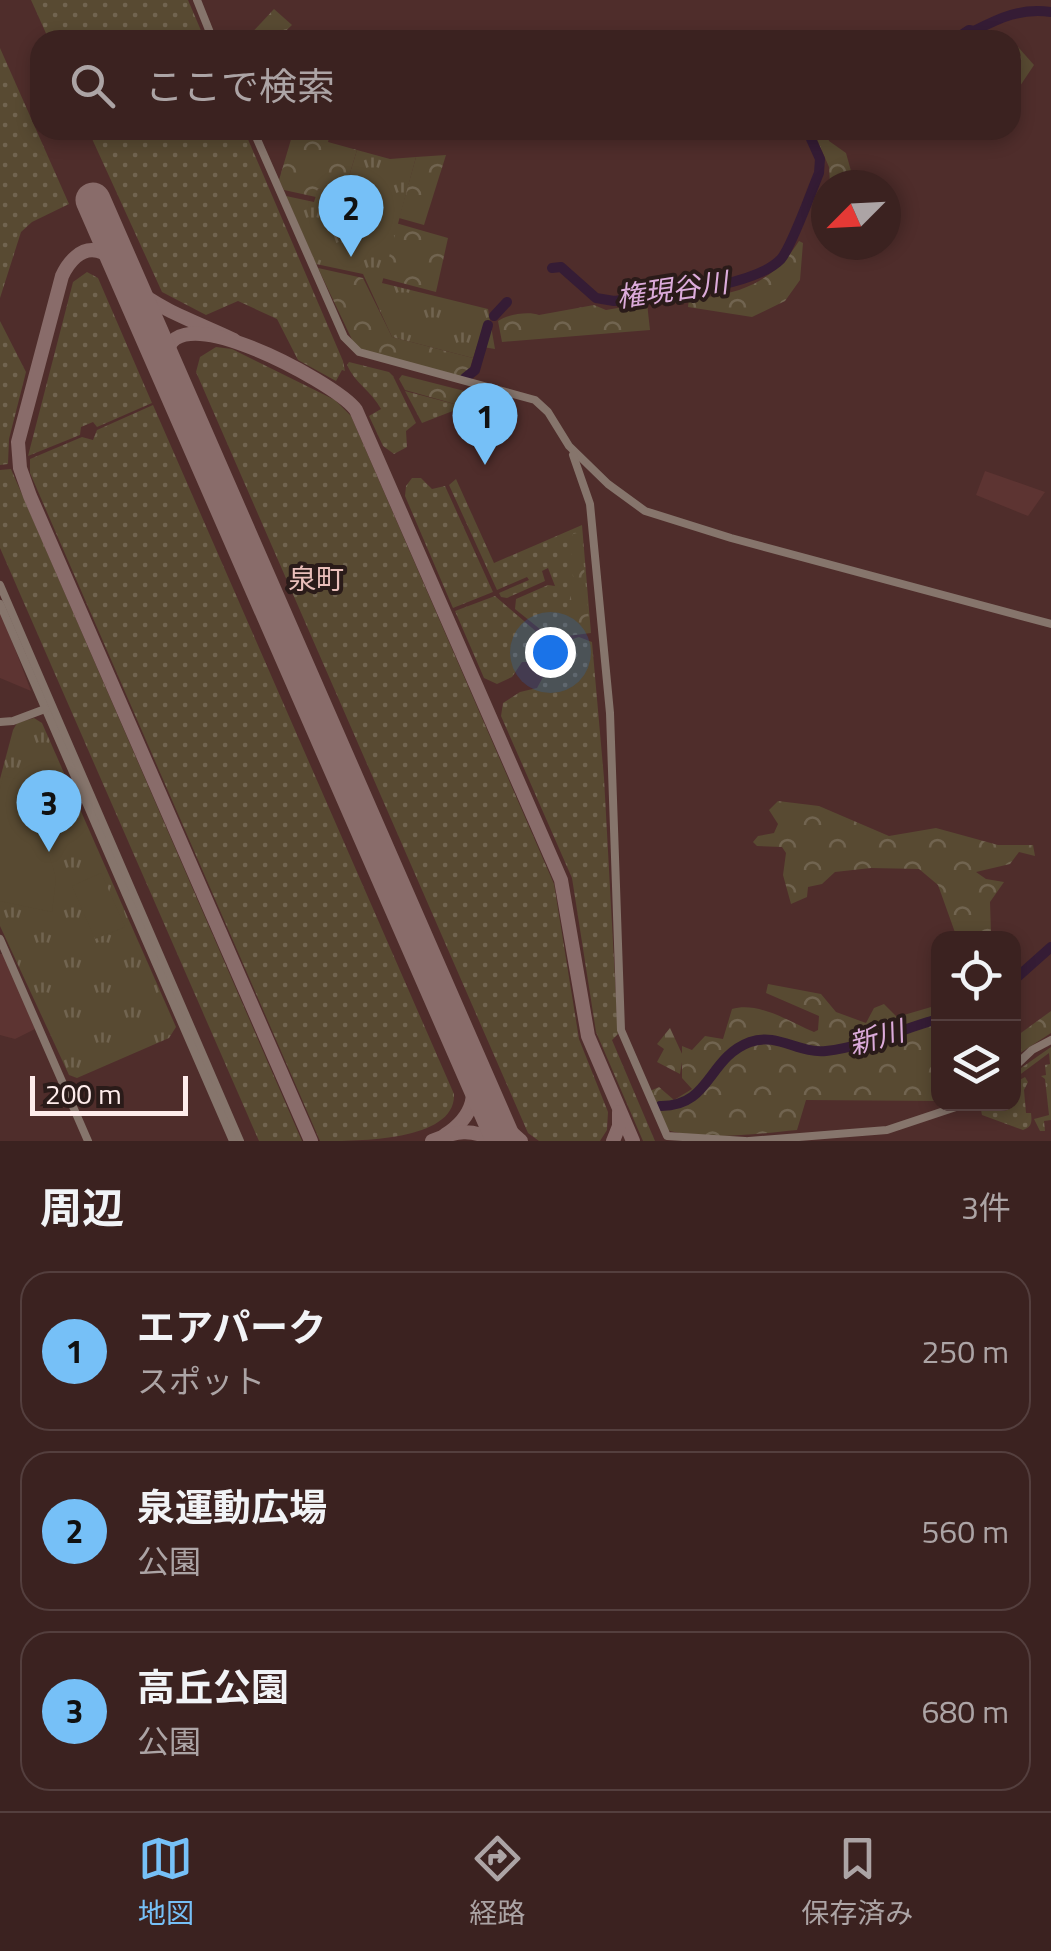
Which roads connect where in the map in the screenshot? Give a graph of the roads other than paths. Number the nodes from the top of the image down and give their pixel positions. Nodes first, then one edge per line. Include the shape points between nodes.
1 (197, 0) edge
2 (210, 30) edge
3 (257, 140) edge
4 (569, 446) junction
5 (1, 590) edge
6 (0, 604) edge
7 (1051, 624) edge
8 (44, 709) junction
9 (0, 722) edge
10 (0, 939) edge
11 (1051, 1040) edge
12 (1021, 1061) edge
13 (943, 1111) edge
14 (88, 1141) edge
15 (236, 1141) edge
16 (747, 1141) edge

1 - 2 street
3 - 4 street via 348,344 535,400
4 - 7 street via 645,511
4 - 16 street via 590,504 608,688 622,1032 667,1136
5 - 15 street
6 - 8 street
8 - 9 street
8 - 15 street
10 - 14 street
11 - 12 street
13 - 16 street via 887,1130

